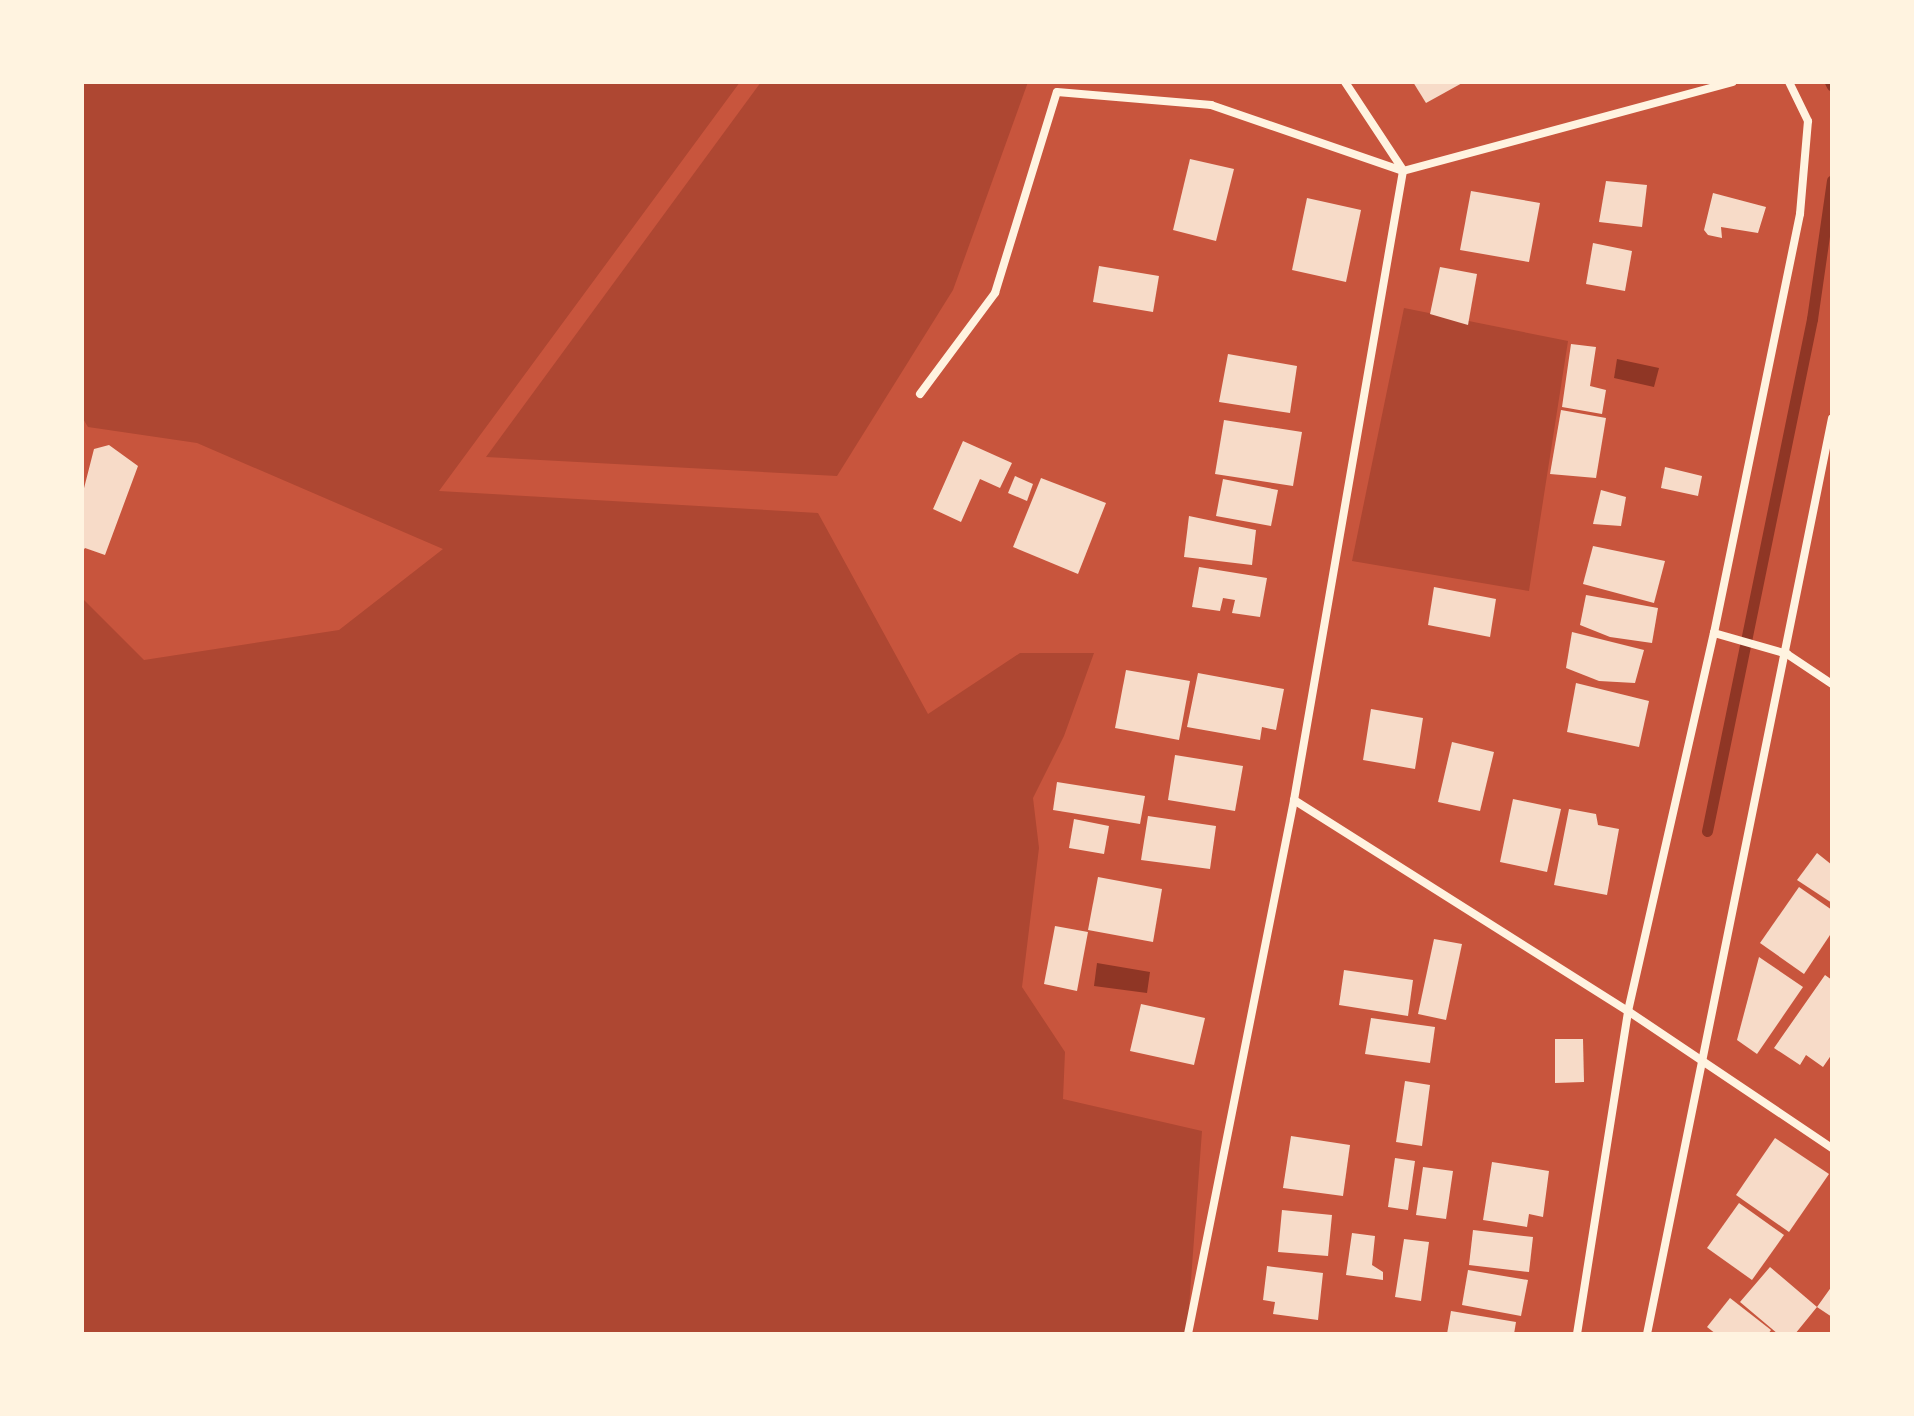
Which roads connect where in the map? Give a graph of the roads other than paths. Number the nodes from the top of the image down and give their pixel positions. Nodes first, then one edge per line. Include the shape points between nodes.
1 (1345, 82) edge
2 (1732, 82) edge
3 (1789, 82) edge
4 (1403, 171) junction
5 (920, 394) dead end
6 (1832, 418) edge
7 (1714, 633) junction
8 (1787, 654) junction
9 (1832, 684) edge
10 (1294, 800) junction
11 (1628, 1011) junction
12 (1702, 1063) junction
13 (1832, 1148) edge
14 (1188, 1334) edge
15 (1577, 1334) edge
16 (1647, 1334) edge

1 - 4 street
2 - 4 street
3 - 7 street via 1808,121 1800,214
4 - 5 street via 1211,105 1057,92 995,293
4 - 10 street
6 - 8 street
7 - 8 street
7 - 11 street
8 - 9 street
8 - 12 street
10 - 11 street
10 - 14 street
11 - 12 street
11 - 15 street
12 - 13 street
12 - 16 street

